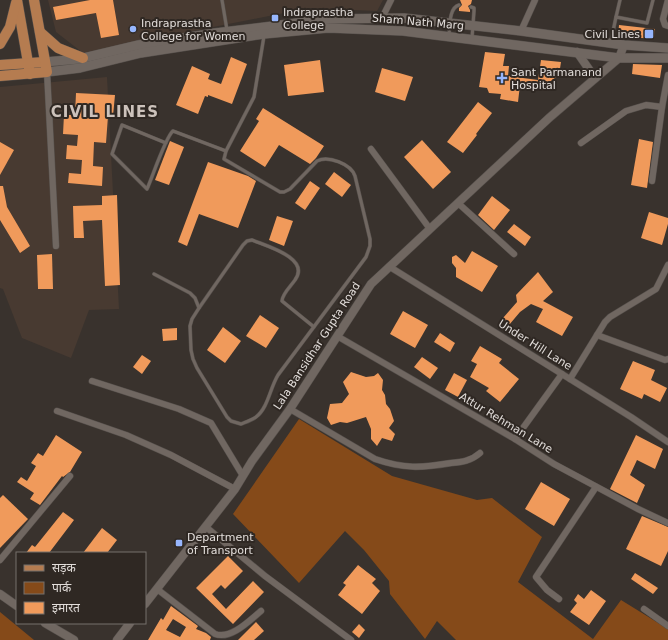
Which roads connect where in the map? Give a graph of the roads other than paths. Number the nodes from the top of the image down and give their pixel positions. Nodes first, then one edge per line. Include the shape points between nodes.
1 (34, 0) edge
2 (222, 0) edge
3 (391, 0) edge
4 (535, 0) edge
5 (620, 0) edge
6 (653, 0) edge
7 (668, 0) edge
8 (17, 1) edge
9 (459, 5) dead end
10 (471, 7) dead end
11 (616, 17) junction
12 (382, 18) junction
13 (450, 23) junction
14 (473, 26) junction
15 (668, 26) edge
16 (521, 31) junction
17 (40, 32) junction
18 (264, 34) junction
19 (228, 36) junction
20 (448, 37) junction
21 (472, 39) junction
22 (610, 43) junction
23 (0, 44) edge
24 (624, 45) junction
25 (668, 48) edge
26 (577, 52) junction
27 (83, 58) junction
28 (619, 58) junction
29 (668, 58) edge
30 (0, 64) edge
31 (46, 67) junction
32 (29, 68) junction
33 (668, 75) edge
34 (0, 76) edge
35 (595, 78) junction
36 (662, 107) junction
37 (166, 143) junction
38 (581, 144) dead end
39 (371, 149) dead end
40 (226, 151) junction
41 (652, 181) dead end
42 (458, 204) junction
43 (430, 229) junction
44 (56, 246) dead end
45 (514, 254) dead end
46 (668, 265) edge
47 (390, 267) junction
48 (154, 274) dead end
49 (199, 308) junction
50 (314, 327) junction
51 (597, 335) junction
52 (337, 336) junction
53 (668, 360) edge
54 (562, 374) junction
55 (570, 378) junction
56 (92, 381) dead end
57 (290, 409) junction
58 (57, 411) dead end
59 (515, 439) junction
60 (668, 442) edge
61 (480, 453) dead end
62 (70, 476) dead end
63 (243, 476) junction
64 (596, 487) junction
65 (235, 489) junction
66 (668, 523) edge
67 (206, 527) junction
68 (0, 560) edge
69 (157, 589) junction
70 (0, 594) edge
71 (559, 599) dead end
72 (146, 603) edge
73 (16, 605) edge
74 (644, 609) dead end
75 (261, 610) dead end
76 (47, 624) edge
77 (129, 624) edge
78 (668, 626) edge
79 (74, 640) edge
80 (117, 640) edge
81 (351, 640) edge

1 - 17 main road
2 - 19 lane
3 - 12 street
4 - 16 street
5 - 11 lane
6 - 11 lane via 647,23
7 - 15 street via 663,19
8 - 23 main road via 10,27
8 - 32 main road
9 - 13 lane via 452,11
10 - 14 lane via 474,10
11 - 22 lane
12 - 13 main road, Sham Nath Marg
12 - 19 main road, Sham Nath Marg via 328,19
13 - 14 main road, Sham Nath Marg
13 - 20 lane
14 - 16 main road, Sham Nath Marg
14 - 21 lane
16 - 22 main road, Sham Nath Marg
17 - 27 main road via 58,48
17 - 31 main road
18 - 19 main road, Sham Nath Marg
18 - 20 main road, Sham Nath Marg via 328,28 403,31
18 - 40 lane via 254,97
19 - 27 main road, Sham Nath Marg via 138,45
19 - 31 main road, Sham Nath Marg via 80,68
20 - 21 main road, Sham Nath Marg
21 - 26 main road, Sham Nath Marg
22 - 24 main road, Sham Nath Marg
24 - 25 main road, Sham Nath Marg
24 - 28 street, Lala Bansidhar Gupta Road
26 - 28 main road, Sham Nath Marg
26 - 35 street
27 - 31 main road, Sham Nath Marg
28 - 29 main road, Sham Nath Marg
28 - 35 street, Lala Bansidhar Gupta Road
30 - 32 main road, Sham Nath Marg
31 - 32 main road, Sham Nath Marg
31 - 44 street
32 - 34 main road, Sham Nath Marg
33 - 36 street
35 - 42 street, Lala Bansidhar Gupta Road
36 - 38 street via 646,105 626,111
36 - 41 street
37 - 37 lane via 147,189 112,154 122,125
37 - 40 lane via 171,132 176,131
39 - 43 street
40 - 50 lane via 224,159 280,192 290,189 321,158 337,161 354,173 370,239 368,251
42 - 43 street, Lala Bansidhar Gupta Road
42 - 45 street
43 - 47 street, Lala Bansidhar Gupta Road
46 - 51 street via 656,289 610,318
47 - 52 street, Lala Bansidhar Gupta Road via 371,284
47 - 54 street, Under Hill Lane
48 - 49 lane via 190,293
49 - 50 lane via 243,245 252,240 284,253 299,267 298,277 282,301
49 - 50 lane via 190,326 193,359 227,417 241,424 255,418 263,410 274,382
51 - 53 street
51 - 55 street
52 - 57 street, Lala Bansidhar Gupta Road
52 - 59 street, Attur Rehman Lane
54 - 55 street, Under Hill Lane
54 - 59 street
55 - 60 street, Under Hill Lane
56 - 63 street via 179,409 211,423
57 - 61 street via 375,459 390,464 422,468 467,461
57 - 63 street, Lala Bansidhar Gupta Road
58 - 65 street via 126,435 171,455
59 - 64 street, Attur Rehman Lane
62 - 68 street
63 - 65 street, Lala Bansidhar Gupta Road
64 - 66 street, Attur Rehman Lane
64 - 71 street via 536,577
65 - 67 street, Lala Bansidhar Gupta Road
67 - 69 street, Lala Bansidhar Gupta Road
67 - 81 street via 265,576
69 - 72 street, Lala Bansidhar Gupta Road
69 - 75 street via 220,636 239,630
70 - 73 street
74 - 78 street
76 - 79 street
77 - 80 street

